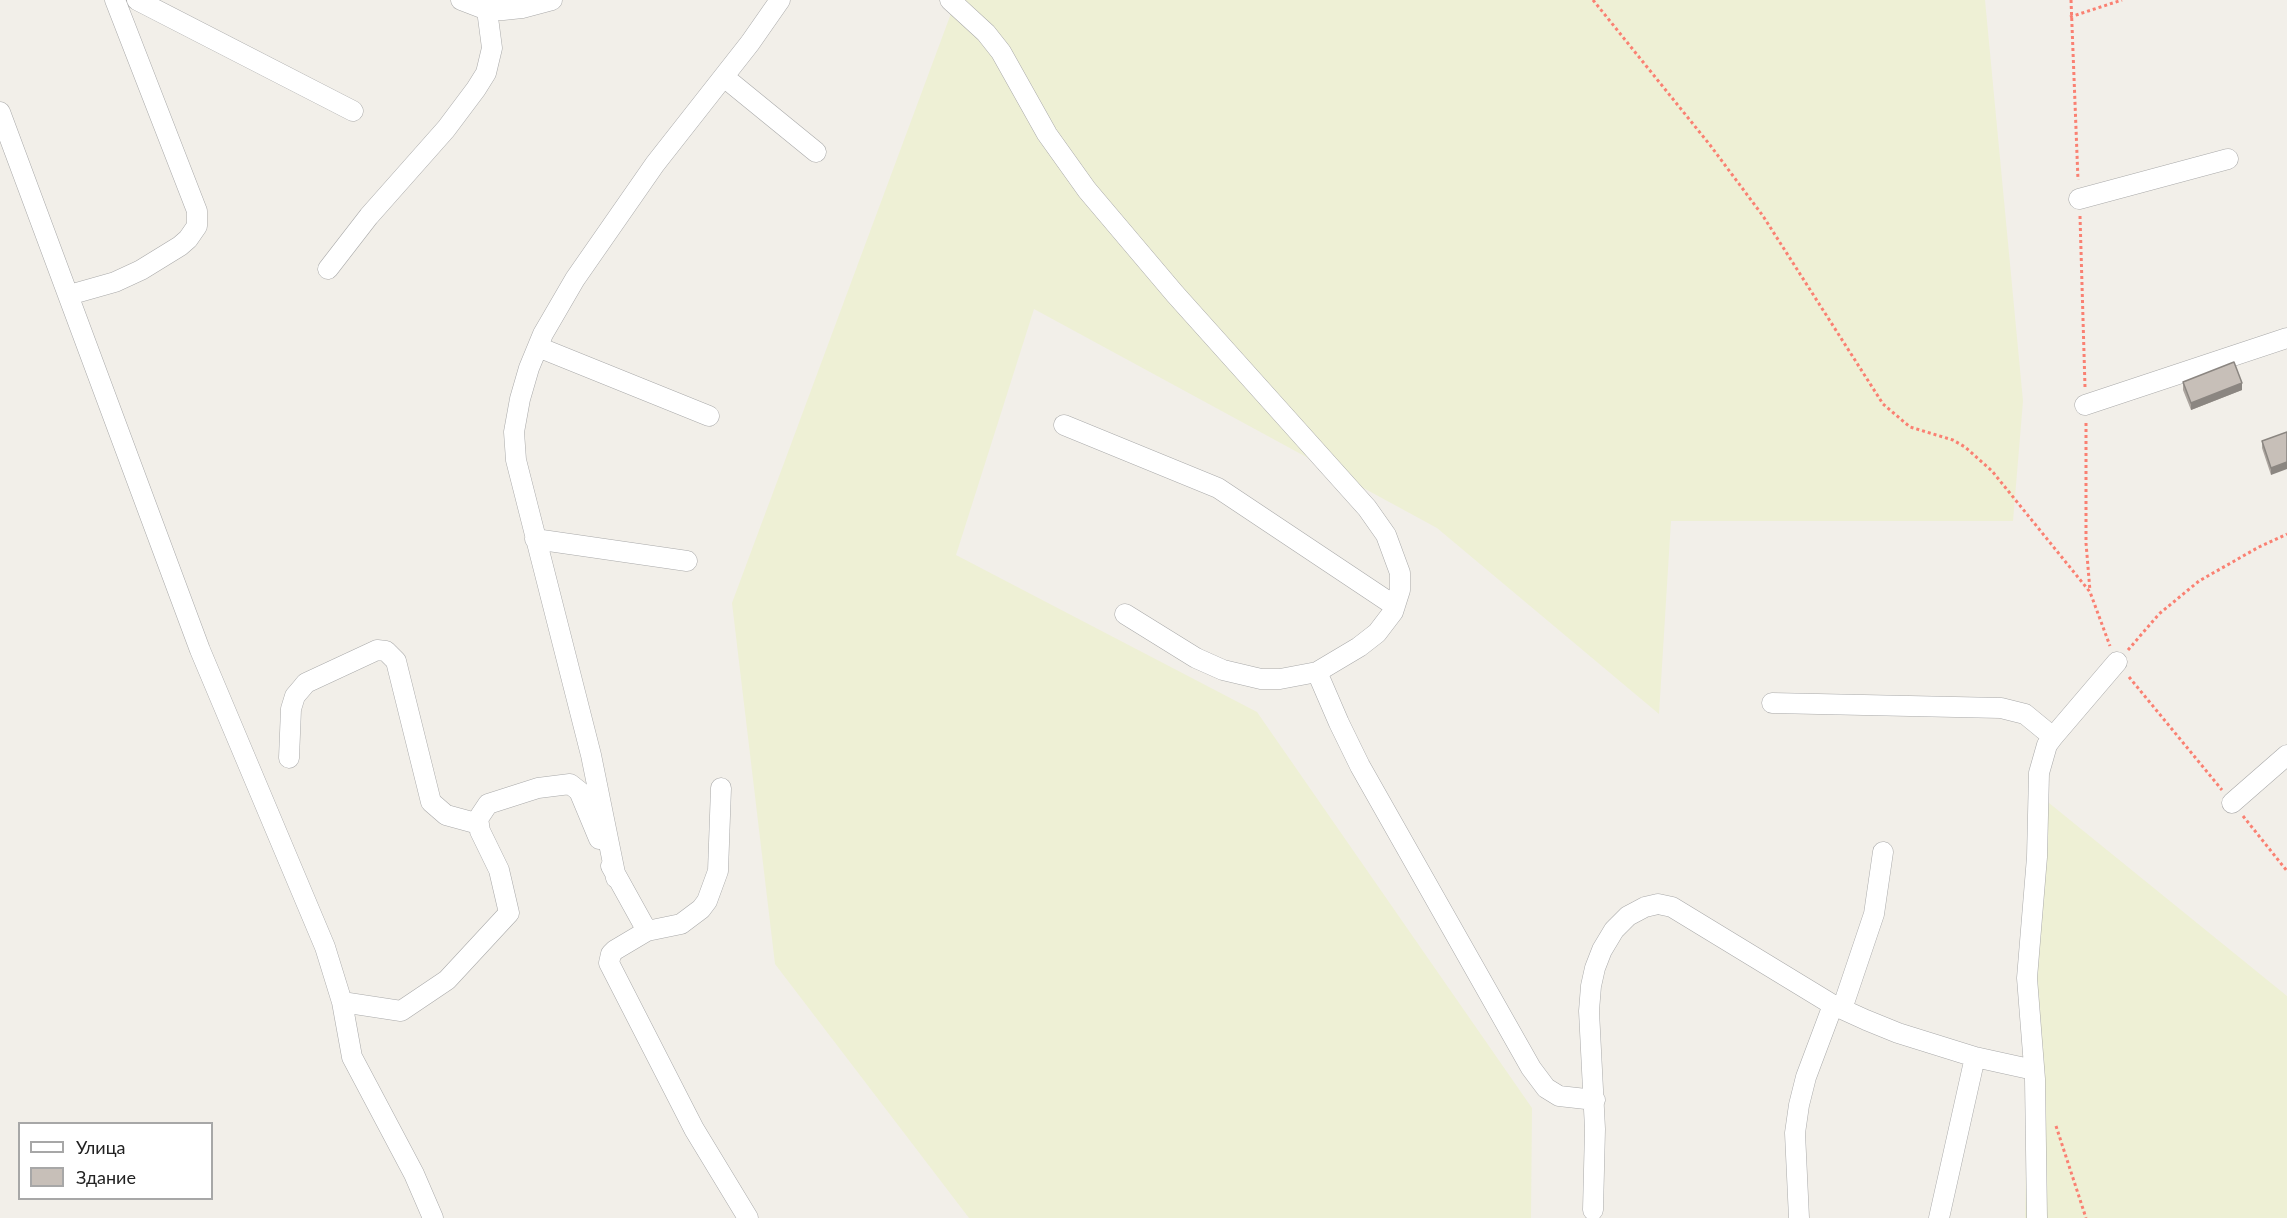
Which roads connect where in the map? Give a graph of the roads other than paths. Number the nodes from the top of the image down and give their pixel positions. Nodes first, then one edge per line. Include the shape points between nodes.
1 (115, 0) edge
2 (137, 0) edge
3 (461, 0) edge
4 (552, 0) edge
5 (780, 0) edge
6 (950, 0) edge
7 (488, 10) junction
8 (724, 77) junction
9 (353, 111) dead end
10 (0, 112) edge
11 (816, 152) dead end
12 (2228, 159) dead end
13 (2079, 200) road end
14 (328, 269) dead end
15 (69, 295) junction
16 (2287, 338) edge
17 (538, 347) junction
18 (2085, 405) road end
19 (709, 416) dead end
20 (1064, 425) dead end
21 (535, 539) junction
22 (687, 561) dead end
23 (1395, 606) junction
24 (1125, 614) dead end
25 (2117, 662) road end
26 (1317, 672) junction
27 (1772, 703) dead end
28 (2053, 737) junction
29 (2287, 755) edge
30 (290, 758) dead end
31 (721, 788) dead end
32 (2232, 803) road end
33 (478, 824) junction
34 (1883, 852) dead end
35 (616, 878) junction
36 (647, 931) junction
37 (342, 1002) junction
38 (1838, 1007) junction
39 (1975, 1057) junction
40 (2034, 1070) junction
41 (1595, 1100) junction
42 (1593, 1210) dead end
43 (433, 1218) edge
44 (748, 1218) edge
45 (1800, 1218) edge
46 (1939, 1218) edge
47 (2037, 1218) edge

1 - 15 street via 197,210 197,226 180,246 141,270
2 - 9 street
3 - 7 street
4 - 7 street via 522,8
5 - 8 street
6 - 23 street via 1001,52 1047,134 1087,190 1379,524 1400,573
7 - 14 street via 492,48 486,73 446,129
8 - 11 street
8 - 17 street via 655,164 575,279
10 - 15 street
12 - 13 street
15 - 37 street via 200,650 325,947
16 - 18 street
17 - 19 street
17 - 21 street via 520,399 514,432 516,460
20 - 23 street via 1218,488
21 - 22 street
21 - 35 street via 591,755
23 - 26 street via 1377,633
24 - 26 street via 1223,670 1261,679
25 - 28 street
26 - 41 street via 1360,766 1531,1068 1546,1088 1559,1096
27 - 28 street via 2001,708 2025,714
28 - 40 street via 2039,772 2037,872 2028,958
29 - 32 street
30 - 33 street via 291,709 295,696 306,683 377,650 386,651 396,661 431,802 446,815
31 - 36 street via 718,871 707,901 681,924
33 - 35 street via 480,813 492,802 538,788 570,784 579,791
33 - 37 street via 499,870 509,913 447,980 401,1011
34 - 38 street via 1874,914
35 - 36 street
36 - 44 street via 615,950 609,963 694,1130
37 - 43 street via 352,1057
38 - 39 street via 1898,1033
38 - 41 street via 1672,907 1645,907 1614,930 1594,968 1589,1011
38 - 45 street via 1806,1077 1799,1105 1795,1133
39 - 40 street
39 - 46 street
40 - 47 street
41 - 42 street

